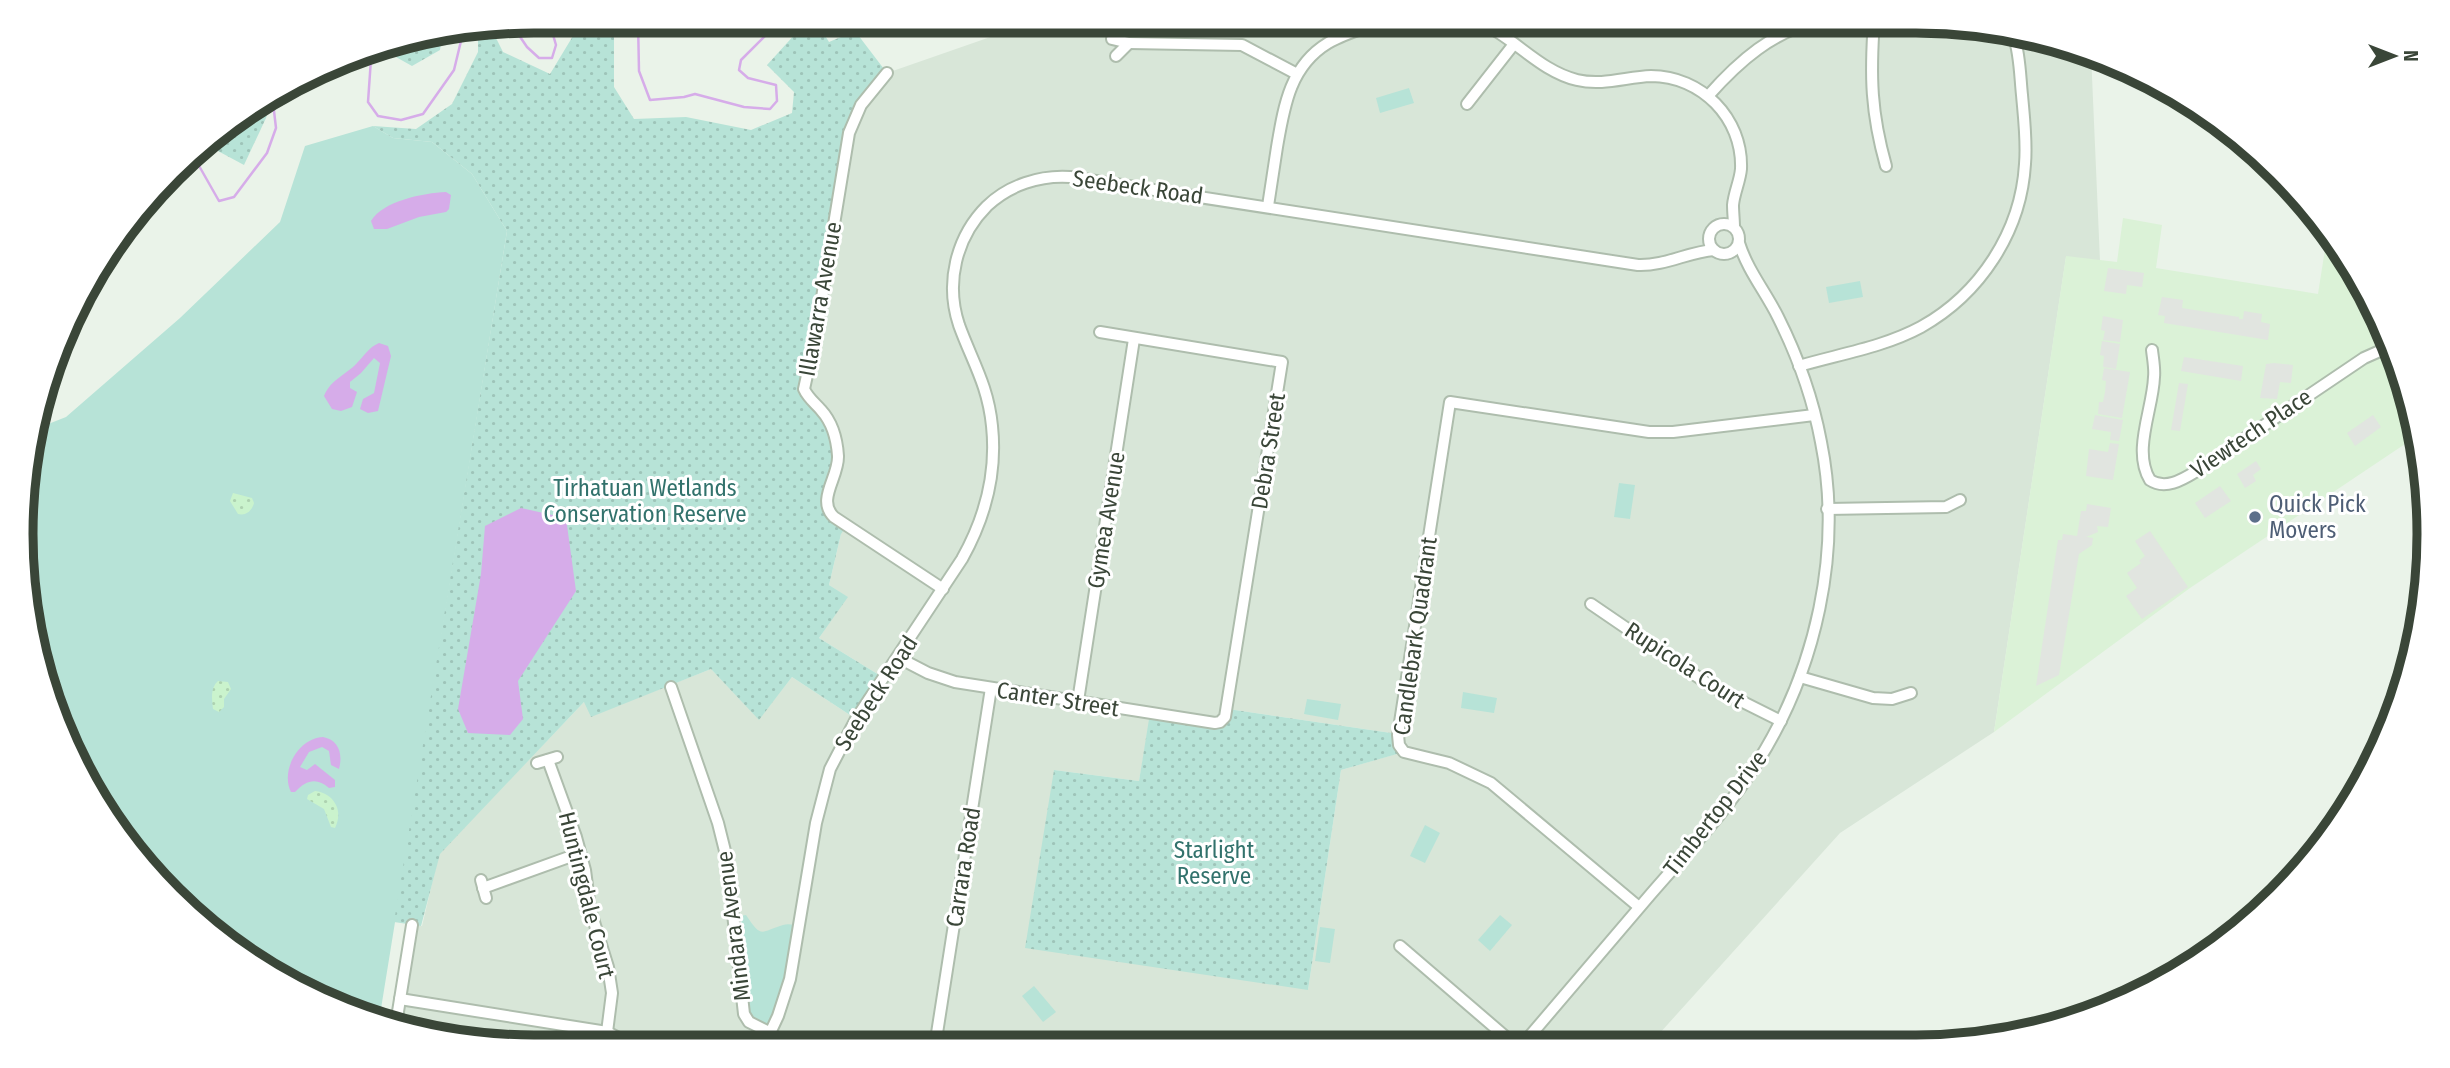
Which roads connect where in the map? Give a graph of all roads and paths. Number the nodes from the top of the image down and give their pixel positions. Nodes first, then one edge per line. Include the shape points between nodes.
1 (1353, 33) edge
2 (1498, 33) edge
3 (1786, 33) edge
4 (1873, 33) edge
5 (1112, 38) dead end
6 (1129, 43) junction
7 (2015, 43) edge
8 (1514, 44) junction
9 (1116, 56) dead end
10 (887, 74) dead end
11 (1297, 74) junction
12 (1708, 96) junction
13 (1466, 104) dead end
14 (1886, 166) dead end
15 (1733, 203) junction
16 (1268, 206) junction
17 (1718, 225) junction
18 (1734, 226) junction
19 (1709, 236) junction
20 (1739, 243) junction
21 (1714, 250) junction
22 (1694, 252) junction
23 (1728, 253) junction
24 (1746, 265) junction
25 (1100, 332) dead end
26 (1134, 338) junction
27 (2152, 350) dead end
28 (2382, 350) edge
29 (1800, 366) junction
30 (1814, 415) junction
31 (1960, 500) dead end
32 (1827, 509) junction
33 (943, 589) junction
34 (1591, 604) dead end
35 (898, 657) junction
36 (1800, 677) junction
37 (671, 687) dead end
38 (991, 688) junction
39 (1911, 693) dead end
40 (1079, 701) junction
41 (1222, 721) joint
42 (1780, 722) junction
43 (547, 760) dead end
44 (580, 853) junction
45 (484, 889) dead end
46 (1639, 907) junction
47 (412, 925) dead end
48 (1400, 946) dead end
49 (400, 999) junction
50 (398, 1016) edge
51 (607, 1032) junction
52 (771, 1033) joint
53 (613, 1035) edge
54 (937, 1035) edge
55 (1504, 1035) edge
56 (1531, 1035) edge

1 - 11 street via 1330,42
2 - 8 street
3 - 12 street via 1731,70
4 - 14 street via 1871,87
5 - 6 street
6 - 9 street
6 - 11 street via 1242,45
7 - 29 street via 2025,167 2018,207 1997,255 1959,300 1921,327
8 - 12 street via 1553,71 1578,80 1668,77
8 - 13 street
10 - 33 street, Illawarra Avenue via 861,106 849,133 804,389 825,415 835,437 837,467 826,498 828,510
11 - 16 street via 1282,113
12 - 15 street via 1728,120 1739,148 1740,178
15 - 17 street
15 - 18 street
16 - 22 street, Seebeck Road via 1638,265 1663,263
16 - 33 street, Seebeck Road via 1060,176 1012,189 979,215 959,249 953,293 959,323 987,396 992,469 977,531
17 - 18 street
17 - 19 street
18 - 20 street
19 - 21 street
19 - 22 street, Seebeck Road
20 - 23 street
20 - 24 street, Timbertop Drive
21 - 22 street, Seebeck Road
21 - 23 street
23 - 24 street, Timbertop Drive
24 - 29 street, Timbertop Drive via 1778,317
25 - 26 street, Debra Street
26 - 40 street, Gymea Avenue
26 - 41 street, Debra Street via 1282,362 1228,709
27 - 28 street, Viewtech Place via 2155,375 2144,461 2150,480 2162,484 2195,472
29 - 30 street, Timbertop Drive
30 - 32 street, Timbertop Drive
30 - 46 street, Candlebark Quadrant via 1657,432 1447,398 1399,745 1406,753 1448,763 1491,783
31 - 32 street via 1946,507
32 - 36 street, Timbertop Drive via 1822,592
33 - 35 street, Seebeck Road
34 - 42 street, Rupicola Court via 1701,679
35 - 38 street, Canter Street via 949,680
35 - 52 street, Seebeck Road via 856,719 830,769 816,823 793,965
36 - 39 street via 1873,698
36 - 42 street, Timbertop Drive
37 - 52 street, Mindara Avenue via 727,859 744,1014 749,1022
38 - 40 street, Canter Street
38 - 54 street, Carrara Road
40 - 41 street, Canter Street
42 - 46 street, Timbertop Drive via 1731,800
43 - 44 street, Huntingdale Court
44 - 45 street
44 - 51 street, Huntingdale Court via 590,909 610,975
46 - 56 street, Timbertop Drive
47 - 49 street
48 - 55 street
49 - 50 street
49 - 51 street
51 - 53 street

